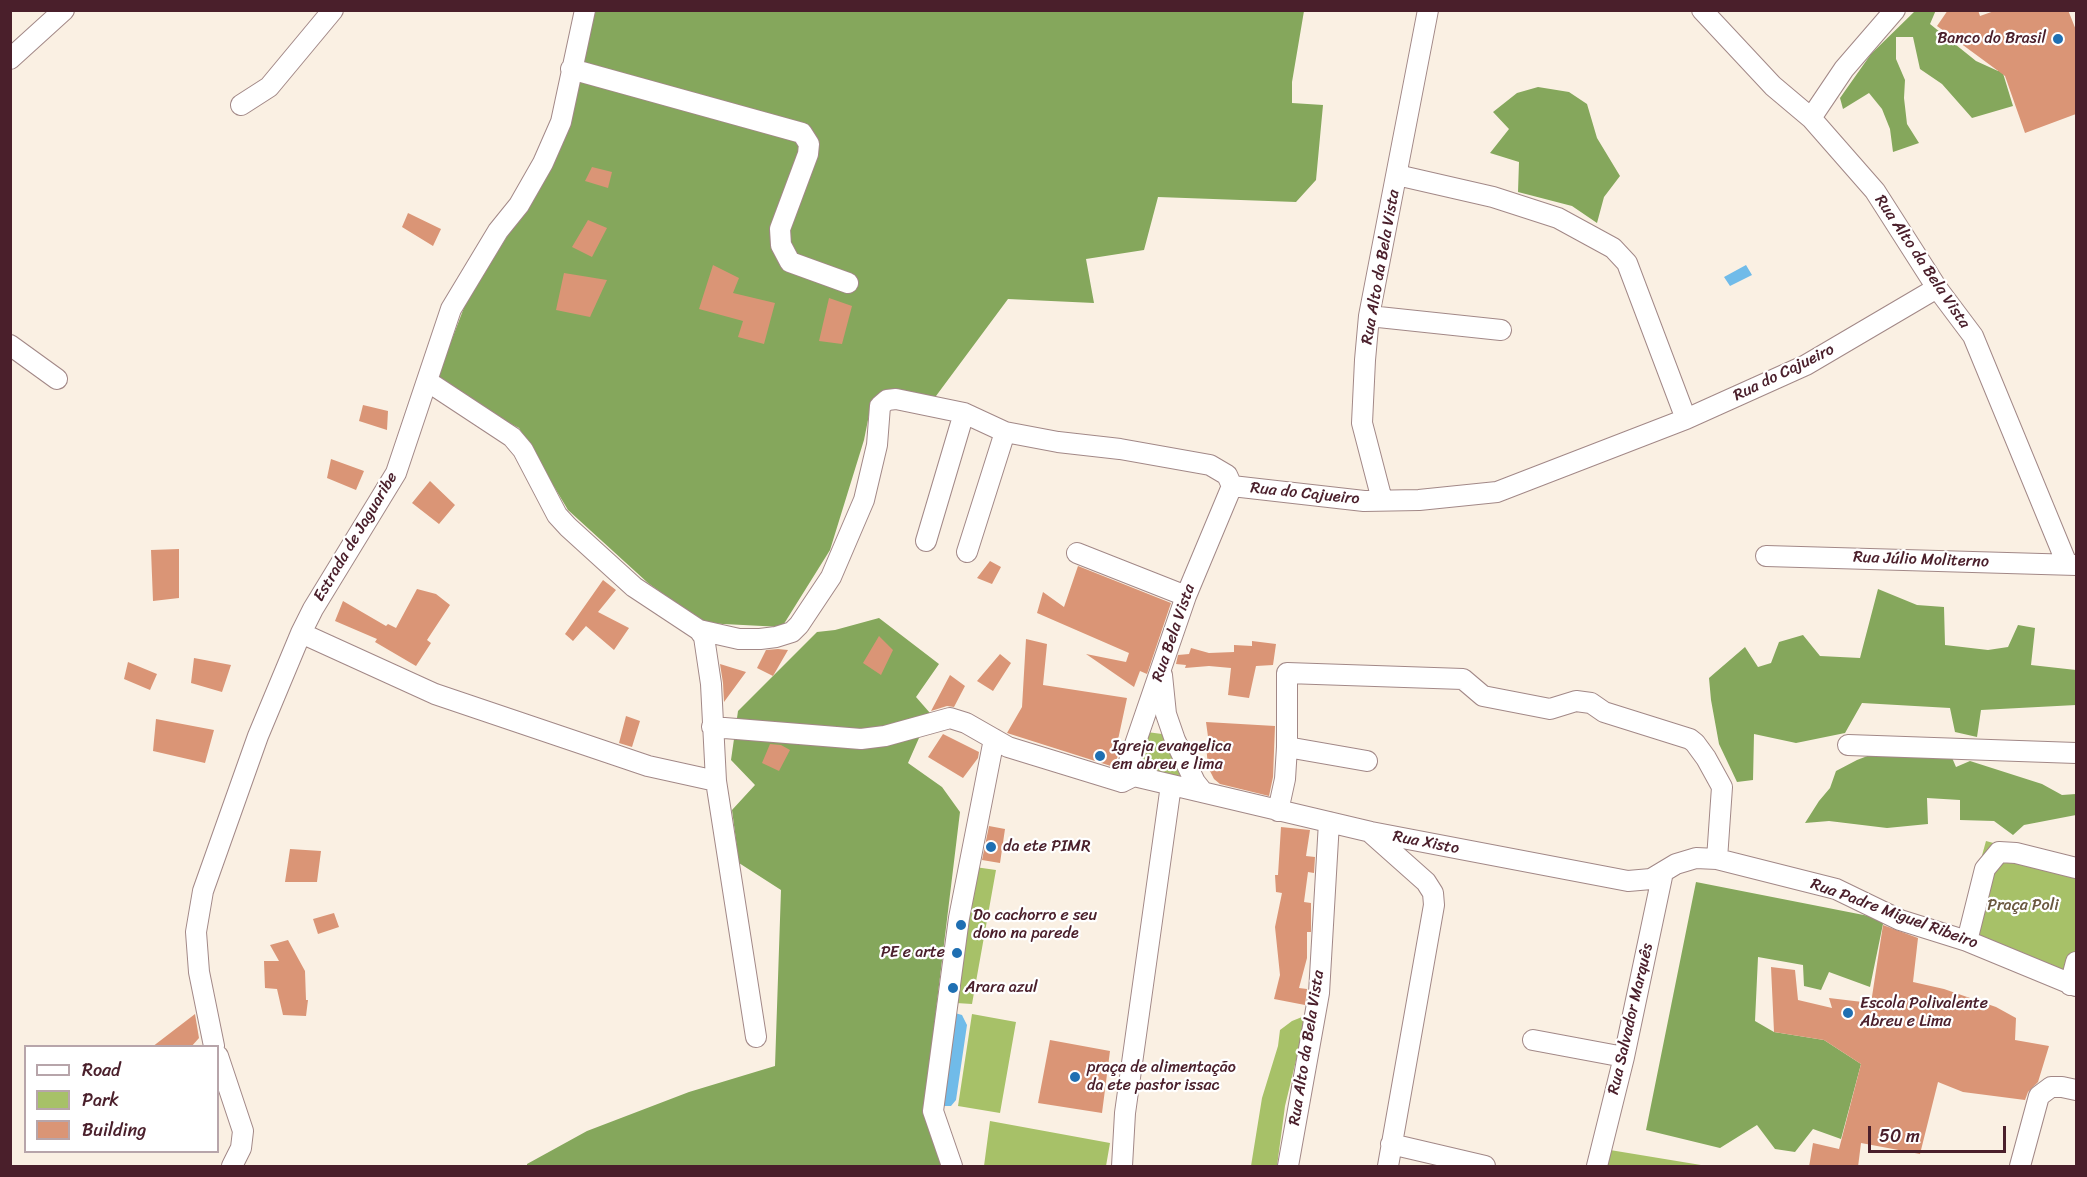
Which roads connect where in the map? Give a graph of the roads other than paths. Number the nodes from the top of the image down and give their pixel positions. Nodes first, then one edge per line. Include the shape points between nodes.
1 (64, 10) edge
2 (333, 10) edge
3 (585, 10) edge
4 (1428, 10) edge
5 (1702, 10) edge
6 (1895, 10) edge
7 (10, 59) edge
8 (571, 69) junction
9 (241, 105) dead end
10 (1811, 118) junction
11 (1397, 175) junction
12 (848, 283) dead end
13 (1938, 288) junction
14 (1370, 316) junction
15 (1501, 330) dead end
16 (10, 345) edge
17 (57, 379) dead end
18 (427, 381) junction
19 (964, 413) junction
20 (1686, 419) junction
21 (1005, 432) junction
22 (1232, 486) junction
23 (1382, 500) junction
24 (926, 541) dead end
25 (967, 552) dead end
26 (1077, 553) dead end
27 (1766, 555) dead end
28 (2072, 564) edge
29 (1186, 596) junction
30 (699, 630) junction
31 (301, 633) junction
32 (1162, 668) junction
33 (712, 727) junction
34 (1001, 743) junction
35 (1848, 745) dead end
36 (1287, 747) junction
37 (2076, 753) edge
38 (1367, 761) dead end
39 (716, 781) junction
40 (1122, 782) junction
41 (1171, 784) junction
42 (1203, 792) junction
43 (1278, 811) junction
44 (1329, 822) junction
45 (1371, 832) junction
46 (1717, 859) junction
47 (2076, 868) edge
48 (1663, 872) junction
49 (1640, 881) joint
50 (1967, 941) junction
51 (2076, 962) edge
52 (2073, 985) edge
53 (756, 1037) dead end
54 (1533, 1040) dead end
55 (214, 1045) edge
56 (1624, 1057) junction
57 (219, 1059) edge
58 (2069, 1089) edge
59 (1391, 1144) junction
60 (232, 1167) edge
61 (952, 1167) edge
62 (1122, 1167) edge
63 (1288, 1167) edge
64 (1388, 1167) edge
65 (1485, 1167) edge
66 (1597, 1167) edge
67 (2020, 1167) edge

1 - 7 street
2 - 9 street via 269,87
3 - 8 street, Estrada de Jaguaribe
4 - 11 street, Rua Alto da Bela Vista
5 - 10 street, Rua Alto da Bela Vista via 1773,86
6 - 10 street via 1844,69
8 - 12 street via 802,133 809,144 808,154 780,229 781,245 790,262
8 - 18 street, Estrada de Jaguaribe via 561,122 543,163 451,309
10 - 13 street, Rua Alto da Bela Vista via 1875,191
11 - 14 street, Rua Alto da Bela Vista
11 - 20 street, Rua Alto da Bela Vista via 1493,197 1558,218 1612,248 1627,263
13 - 20 street, Rua do Cajueiro via 1806,365
13 - 28 street, Rua Alto da Bela Vista via 1972,336
14 - 15 street
14 - 23 street, Rua Alto da Bela Vista via 1362,423
16 - 17 street
18 - 30 street via 512,437 568,527 634,587
18 - 31 street, Estrada de Jaguaribe via 396,473
19 - 21 street, Rua do Cajueiro
19 - 24 street
19 - 30 street, Rua do Cajueiro via 896,399 880,406 877,445 864,500 831,577 792,632 776,638 749,639
20 - 23 street, Rua do Cajueiro via 1497,492
21 - 22 street, Rua do Cajueiro via 1210,465 1227,475
21 - 25 street
22 - 23 street, Rua do Cajueiro
22 - 29 street, Rua Bela Vista
26 - 29 street
27 - 28 street, Rua Júlio Moliterno
29 - 32 street, Rua Bela Vista
30 - 33 street via 704,637 711,684
31 - 39 street via 435,694 648,766
31 - 55 street, Estrada de Jaguaribe via 258,736 204,891 196,932 199,972
32 - 40 street, Rua Bela Vista
32 - 42 street via 1166,714 1175,740
33 - 34 street via 861,739 950,718
33 - 39 street
34 - 40 street
34 - 61 street via 959,918 933,1111
35 - 37 street
36 - 38 street
36 - 43 street
36 - 46 street via 1287,673 1462,680 1483,696 1550,709 1576,701 1591,703 1604,712 1695,743 1722,787
39 - 53 street
40 - 41 street via 1134,776
41 - 42 street
41 - 62 street via 1125,1113
42 - 43 street
43 - 44 street
44 - 45 street
44 - 63 street, Rua Alto da Bela Vista via 1319,993
45 - 49 street, Rua Xisto
45 - 59 street, Rua Xisto via 1426,882 1434,905
46 - 48 street, Rua Padre Miguel Ribeiro via 1696,858
46 - 50 street, Rua Padre Miguel Ribeiro via 1836,889 1900,920
47 - 50 street via 1999,852 1985,869
48 - 49 street, Rua Padre Miguel Ribeiro
48 - 56 street, Rua Salvador Marquês
50 - 52 street, Rua Padre Miguel Ribeiro
51 - 52 street
54 - 56 street
56 - 66 street, Rua Salvador Marquês
57 - 60 street via 243,1131 241,1148
58 - 67 street via 2050,1087 2039,1096
59 - 64 street, Rua Xisto
59 - 65 street

